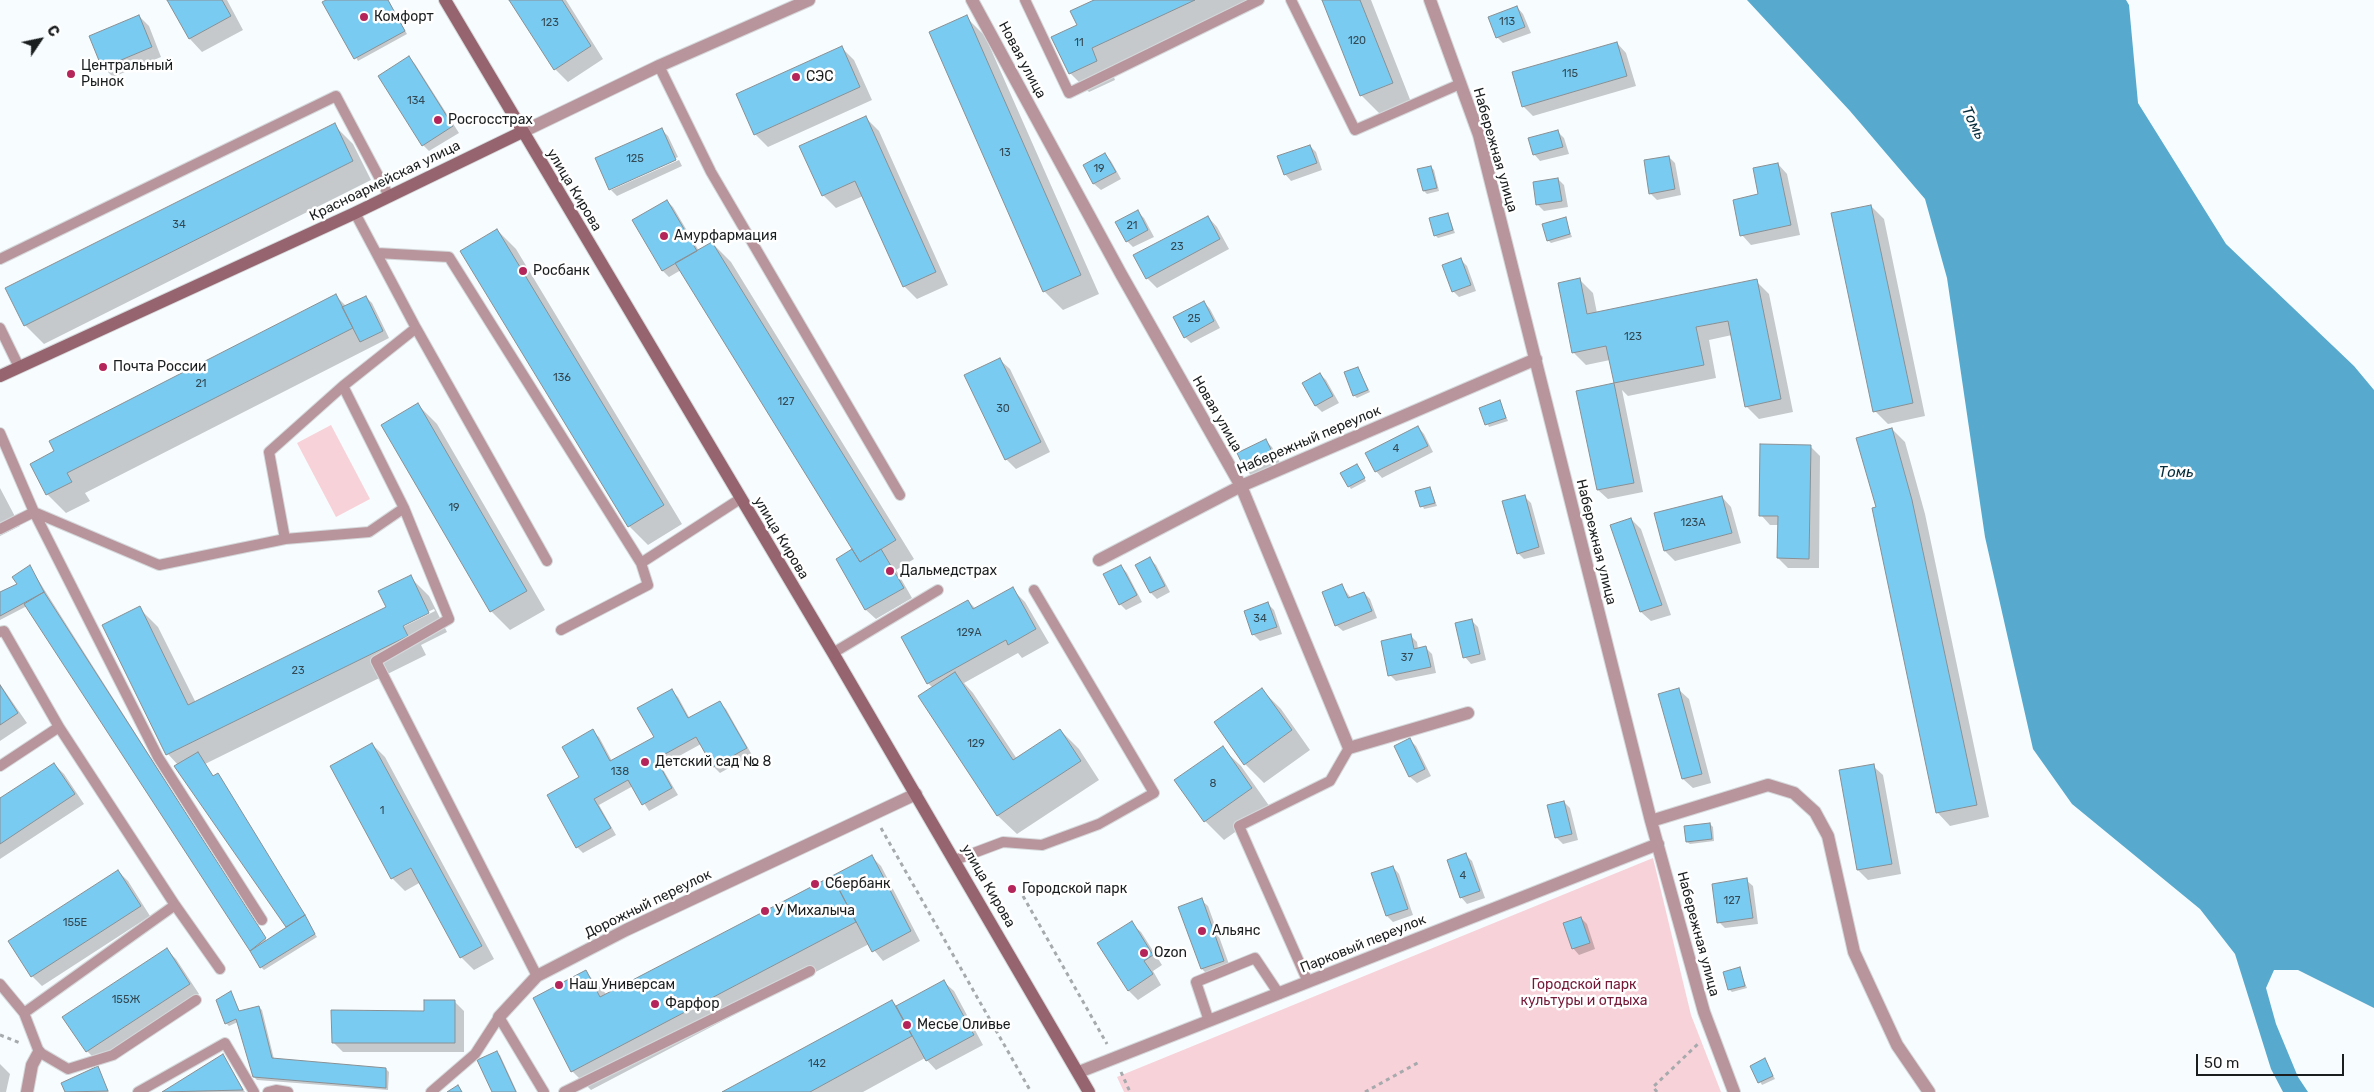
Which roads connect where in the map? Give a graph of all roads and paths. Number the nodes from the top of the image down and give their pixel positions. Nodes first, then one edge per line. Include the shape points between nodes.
1 (445, 0) edge
2 (809, 0) edge
3 (972, 0) edge
4 (1025, 0) edge
5 (1259, 0) edge
6 (1291, 0) edge
7 (1430, 0) edge
8 (659, 66) junction
9 (1460, 84) junction
10 (522, 132) junction
11 (388, 196) junction
12 (355, 213) junction
13 (377, 253) junction
14 (0, 259) edge
15 (0, 328) edge
16 (416, 328) junction
17 (1536, 359) junction
18 (19, 367) junction
19 (0, 376) edge
20 (343, 386) junction
21 (0, 433) edge
22 (1241, 486) junction
23 (900, 495) dead end
24 (740, 500) junction
25 (404, 508) junction
26 (34, 512) junction
27 (0, 529) edge
28 (285, 539) junction
29 (1099, 560) dead end
30 (547, 561) dead end
31 (641, 563) junction
32 (938, 590) dead end
33 (1034, 590) dead end
34 (561, 630) dead end
35 (0, 632) edge
36 (833, 652) junction
37 (1468, 713) dead end
38 (59, 727) junction
39 (1349, 748) junction
40 (0, 766) edge
41 (916, 794) junction
42 (873, 814) junction
43 (1650, 821) junction
44 (1658, 844) junction
45 (955, 860) junction
46 (1023, 896) dead end
47 (175, 905) junction
48 (262, 920) dead end
49 (220, 969) dead end
50 (810, 971) dead end
51 (537, 976) junction
52 (1308, 982) junction
53 (0, 984) edge
54 (1279, 994) junction
55 (196, 1000) dead end
56 (24, 1013) junction
57 (499, 1017) junction
58 (1209, 1021) junction
59 (1711, 1031) junction
60 (39, 1052) junction
61 (1115, 1058) junction
62 (1421, 1061) dead end
63 (1079, 1072) junction
64 (27, 1092) edge
65 (138, 1092) edge
66 (254, 1092) edge
67 (268, 1092) edge
68 (288, 1092) edge
69 (431, 1092) edge
70 (544, 1092) edge
71 (564, 1092) edge
72 (1031, 1092) edge
73 (1089, 1092) edge
74 (1130, 1092) edge
75 (1365, 1092) edge
76 (1658, 1092) edge
77 (1734, 1092) edge
78 (1929, 1092) edge

1 - 10 main road, улица Кирова
2 - 8 street, Красноармейская улица
3 - 22 street, Новая улица
4 - 5 lane via 1069,93
6 - 9 lane via 1355,130
7 - 9 street, Набережная улица
8 - 10 street, Красноармейская улица
8 - 23 lane via 711,172
9 - 17 street, Набережная улица via 1478,135
10 - 11 main road, Красноармейская улица
10 - 24 main road, улица Кирова
11 - 12 main road, Красноармейская улица
11 - 14 lane via 336,96
12 - 13 lane
12 - 18 main road, Красноармейская улица
13 - 16 lane
13 - 31 lane via 449,257
15 - 18 lane
16 - 20 lane
16 - 30 lane
17 - 22 street, Набережный переулок
17 - 43 street, Набережная улица
18 - 19 main road, Красноармейская улица
20 - 25 lane
20 - 28 lane via 269,452
21 - 26 lane
22 - 29 street, Набережный переулок
22 - 39 street, Новая улица
24 - 31 lane
24 - 36 main road, улица Кирова
25 - 28 lane via 368,532
25 - 51 lane via 449,618 376,661
26 - 27 lane
26 - 28 lane via 159,565
26 - 48 lane via 158,757
31 - 34 lane via 648,586
32 - 36 lane
33 - 45 lane via 1154,793 1100,824 1042,845 1004,842
35 - 38 lane via 4,631
36 - 41 main road, улица Кирова
37 - 39 street
38 - 40 lane
38 - 47 lane
39 - 52 lane via 1330,781 1239,826
41 - 42 street, Дорожный переулок
41 - 45 main road, улица Кирова
42 - 51 street, Дорожный переулок via 626,930
42 - 72 path
43 - 44 street, Набережная улица
43 - 78 street via 1768,785 1794,793 1815,812 1828,836 1854,952 1897,1044
44 - 52 street, Парковый переулок
44 - 59 street, Набережная улица
45 - 63 main road, улица Кирова
46 - 61 path
47 - 49 lane
47 - 56 lane
50 - 71 lane
51 - 57 street, Дорожный переулок
52 - 54 street, Парковый переулок
53 - 56 lane
54 - 58 street, Парковый переулок
54 - 58 lane via 1255,958 1196,982
55 - 60 lane via 113,1055 68,1069
56 - 60 lane
57 - 69 lane, Дорожный переулок via 475,1054
57 - 70 lane
58 - 61 street, Парковый переулок
59 - 76 path via 1653,1087
59 - 77 street, Набережная улица
60 - 64 street via 32,1065
61 - 63 street, Парковый переулок
61 - 74 path
62 - 75 path
63 - 73 main road, улица Кирова
65 - 66 lane via 225,1043
67 - 68 lane

